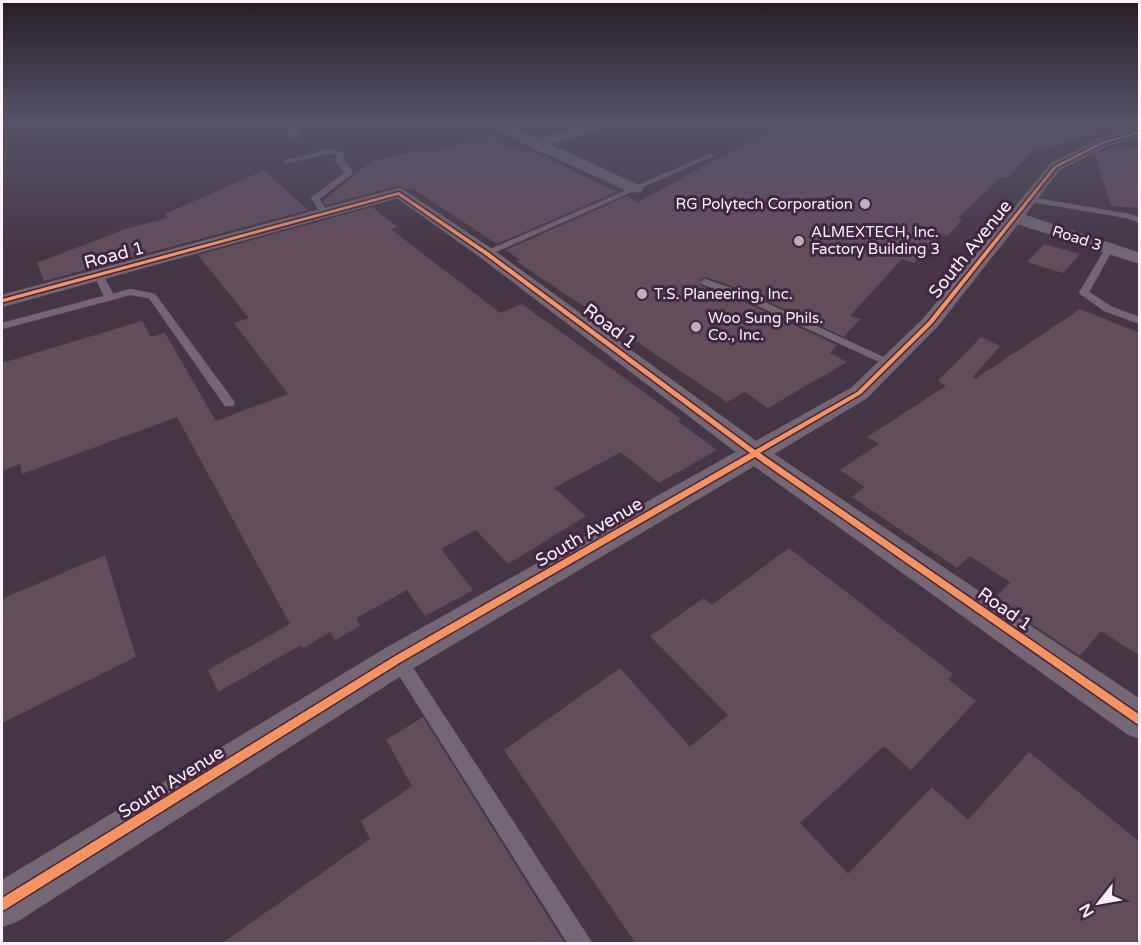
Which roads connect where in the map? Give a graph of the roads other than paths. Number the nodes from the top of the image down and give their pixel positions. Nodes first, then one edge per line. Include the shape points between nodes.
1 (345, 166) edge
2 (585, 166) edge
3 (687, 166) edge
4 (1057, 166) edge
5 (635, 189) junction
6 (1022, 208) junction
7 (325, 213) junction
8 (1140, 221) edge
9 (1109, 249) junction
10 (486, 253) junction
11 (1140, 259) edge
12 (99, 275) junction
13 (705, 282) dead end
14 (110, 298) junction
15 (2, 301) edge
16 (1140, 321) edge
17 (2, 326) edge
18 (890, 363) junction
19 (229, 403) dead end
20 (756, 454) junction
21 (398, 659) junction
22 (1140, 721) edge
23 (2, 905) edge
24 (582, 944) edge

1 - 7 lane via 348,174 315,198
2 - 5 street
3 - 5 lane
4 - 6 street, South Avenue
5 - 10 lane
6 - 8 lane via 1129,216
6 - 9 street, Road 3
6 - 18 street, South Avenue via 930,323
7 - 10 street, Road 1 via 399,193
7 - 12 street, Road 1
9 - 11 street, Road 3
9 - 16 lane via 1084,293 1108,309
10 - 20 street, Road 1
12 - 14 lane
12 - 15 street, Road 1
13 - 18 lane
14 - 17 lane
14 - 19 lane via 130,292 152,296
18 - 20 street, South Avenue via 859,393
20 - 21 street, South Avenue
20 - 22 street, Road 1
21 - 23 street, South Avenue
21 - 24 lane

